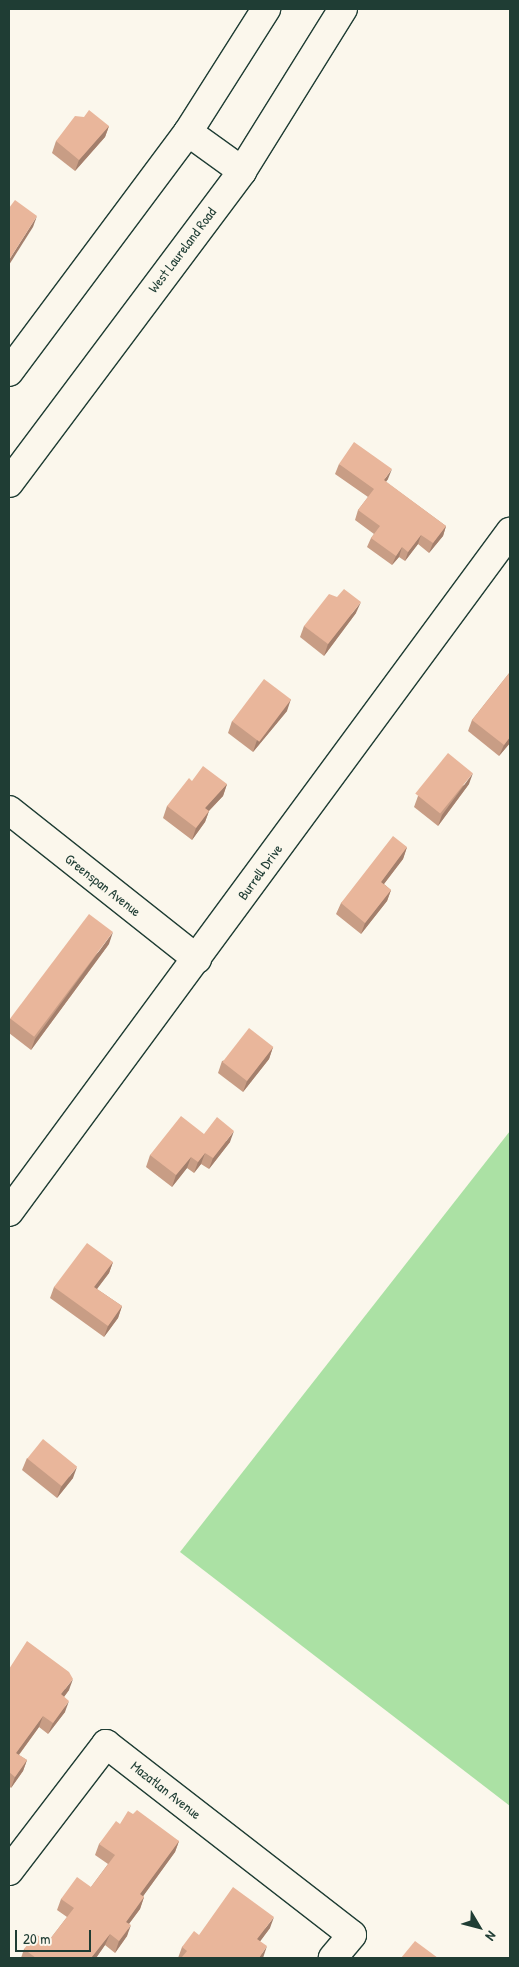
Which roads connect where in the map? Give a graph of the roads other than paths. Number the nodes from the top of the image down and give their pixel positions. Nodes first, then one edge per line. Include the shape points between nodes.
1 (266, 9) edge
2 (344, 9) edge
3 (188, 132) junction
4 (242, 171) junction
5 (9, 372) edge
6 (9, 483) edge
7 (510, 532) edge
8 (9, 810) edge
9 (197, 959) junction
10 (9, 1212) edge
11 (9, 1871) edge
12 (333, 1958) edge

1 - 3 street
2 - 4 street, West Laureland Road
3 - 4 street
3 - 5 street
4 - 6 street, West Laureland Road
7 - 9 street, Burrell Drive
8 - 9 street, Greenspan Avenue
9 - 10 street, Burrell Drive
11 - 12 street, Mazatlan Avenue via 106,1744 352,1935

